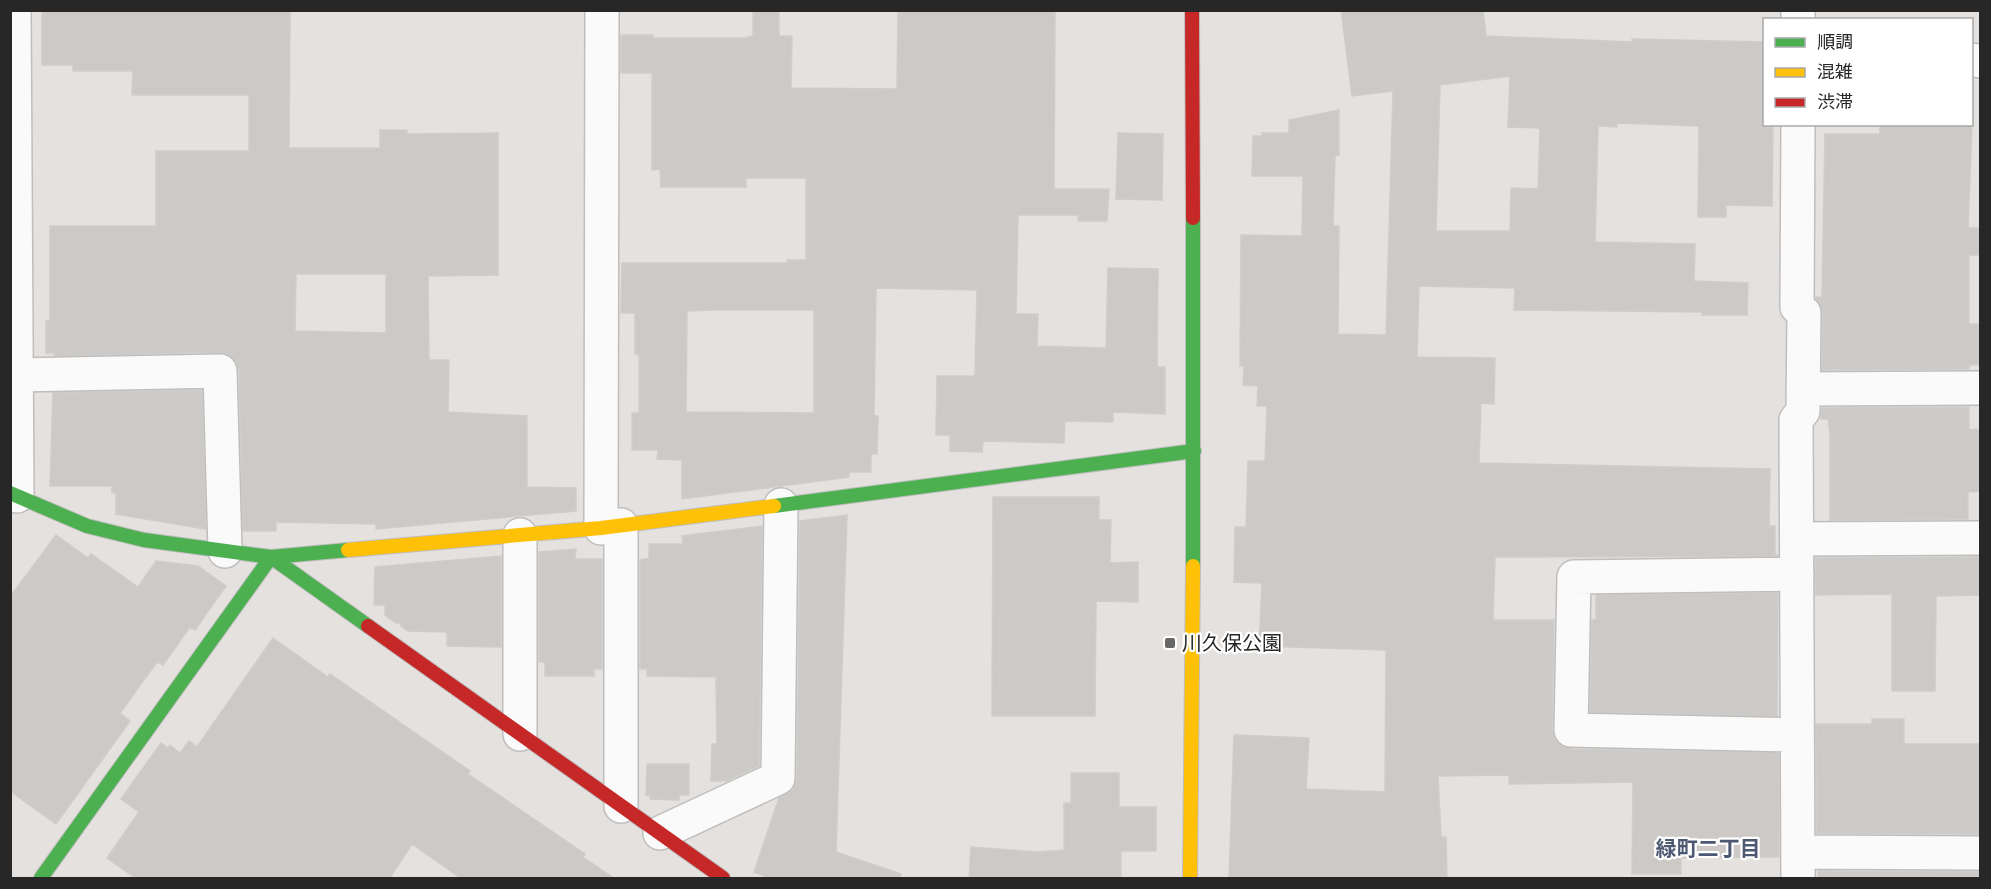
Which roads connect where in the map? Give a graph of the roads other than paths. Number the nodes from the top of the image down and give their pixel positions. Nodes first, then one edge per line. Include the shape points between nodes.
1 (14, 10) edge
2 (602, 10) edge
3 (1192, 10) edge
4 (1797, 126) edge
5 (17, 375) junction
6 (1980, 388) edge
7 (1803, 389) junction
8 (1194, 451) junction
9 (14, 494) edge
10 (781, 505) junction
11 (611, 527) junction
12 (520, 535) junction
13 (1980, 538) edge
14 (1797, 539) junction
15 (225, 551) junction
16 (271, 557) junction
17 (1797, 574) junction
18 (520, 734) junction
19 (1797, 735) junction
20 (621, 806) junction
21 (660, 833) junction
22 (1980, 853) edge
23 (1798, 865) edge
24 (41, 879) edge
25 (723, 879) edge
26 (1190, 879) edge

1 - 5 street
2 - 11 street
3 - 8 street
4 - 7 street via 1797,307 1804,313
5 - 9 street
5 - 15 street via 220,371
6 - 7 street
7 - 14 street via 1803,411 1796,420
8 - 10 street
8 - 26 street
9 - 15 street via 87,526 144,540
10 - 11 street
10 - 21 street via 778,778
11 - 12 street
11 - 20 street
12 - 16 street
12 - 18 street
13 - 14 street
14 - 17 street
15 - 16 street
16 - 18 street
16 - 24 street
17 - 19 street
17 - 19 street via 1574,577 1571,730
18 - 20 street
19 - 23 street
20 - 21 street
21 - 25 street
22 - 23 street

